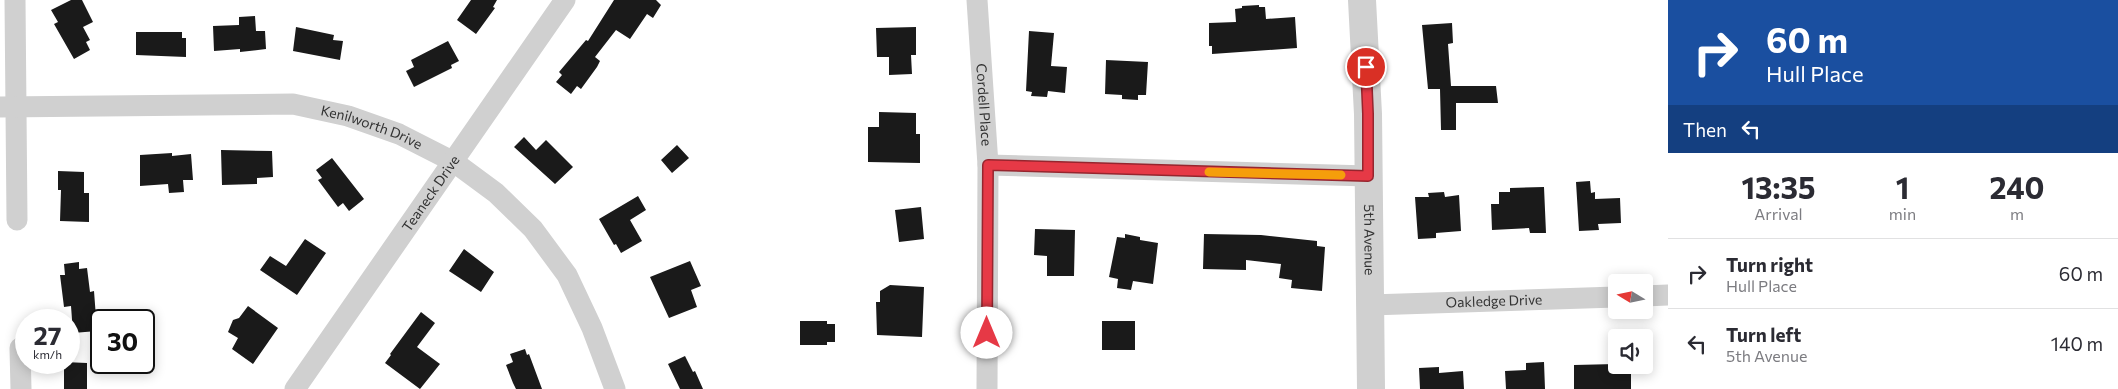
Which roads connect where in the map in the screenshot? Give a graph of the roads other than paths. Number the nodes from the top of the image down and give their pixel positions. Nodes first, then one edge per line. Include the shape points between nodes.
1 (15, 0) edge
2 (565, 0) edge
3 (978, 0) edge
4 (1362, 0) edge
5 (8, 107) edge
6 (454, 162) junction
7 (988, 165) junction
8 (1368, 176) junction
9 (17, 220) dead end
10 (1668, 295) edge
11 (1653, 296) edge
12 (1608, 297) edge
13 (1370, 306) junction
14 (21, 374) edge
15 (21, 389) edge
16 (295, 389) edge
17 (615, 389) edge
18 (987, 389) edge
19 (1371, 389) edge

1 - 5 street
2 - 6 street, Teaneck Drive
3 - 7 street, Cordell Place
4 - 8 street, 5th Avenue
5 - 6 street, Kenilworth Drive via 293,104 348,116 390,131
5 - 9 street
6 - 16 street, Teaneck Drive
6 - 17 street, Kenilworth Drive via 496,193 533,229 567,275
7 - 8 street
7 - 18 street, Cordell Place
8 - 13 street, 5th Avenue
10 - 11 street
12 - 13 street, Oakledge Drive
13 - 19 street, 5th Avenue
14 - 15 street

